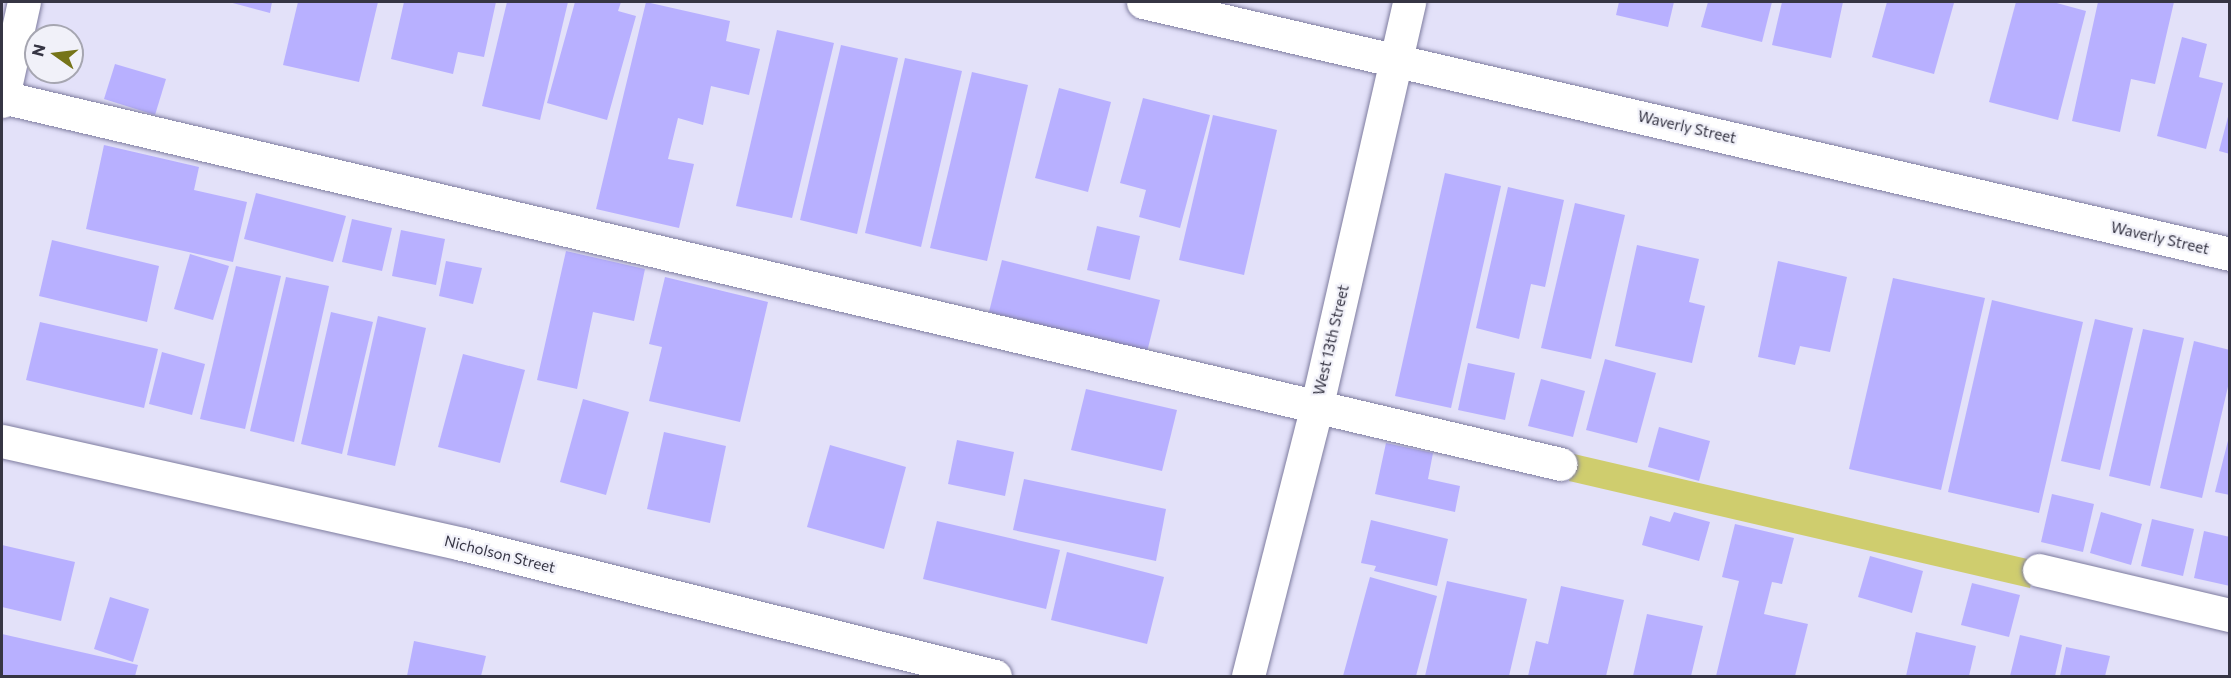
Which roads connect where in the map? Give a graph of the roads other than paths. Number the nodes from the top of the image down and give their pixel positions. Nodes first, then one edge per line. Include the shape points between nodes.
1 (24, 2) edge
2 (1143, 2) edge
3 (1409, 2) edge
4 (1396, 60) junction
5 (2, 99) edge
6 (2229, 254) edge
7 (1316, 409) junction
8 (2, 441) edge
9 (1560, 464) dead end
10 (2039, 570) dead end
11 (2229, 615) edge
12 (995, 676) edge
13 (1248, 676) edge

1 - 5 street
2 - 4 street, Waverly Street
3 - 4 street, West 13th Street
4 - 6 street, Waverly Street
4 - 7 street, West 13th Street
5 - 7 street
7 - 9 street
7 - 13 street, West 13th Street
8 - 12 street, Nicholson Street via 462,544
10 - 11 street

